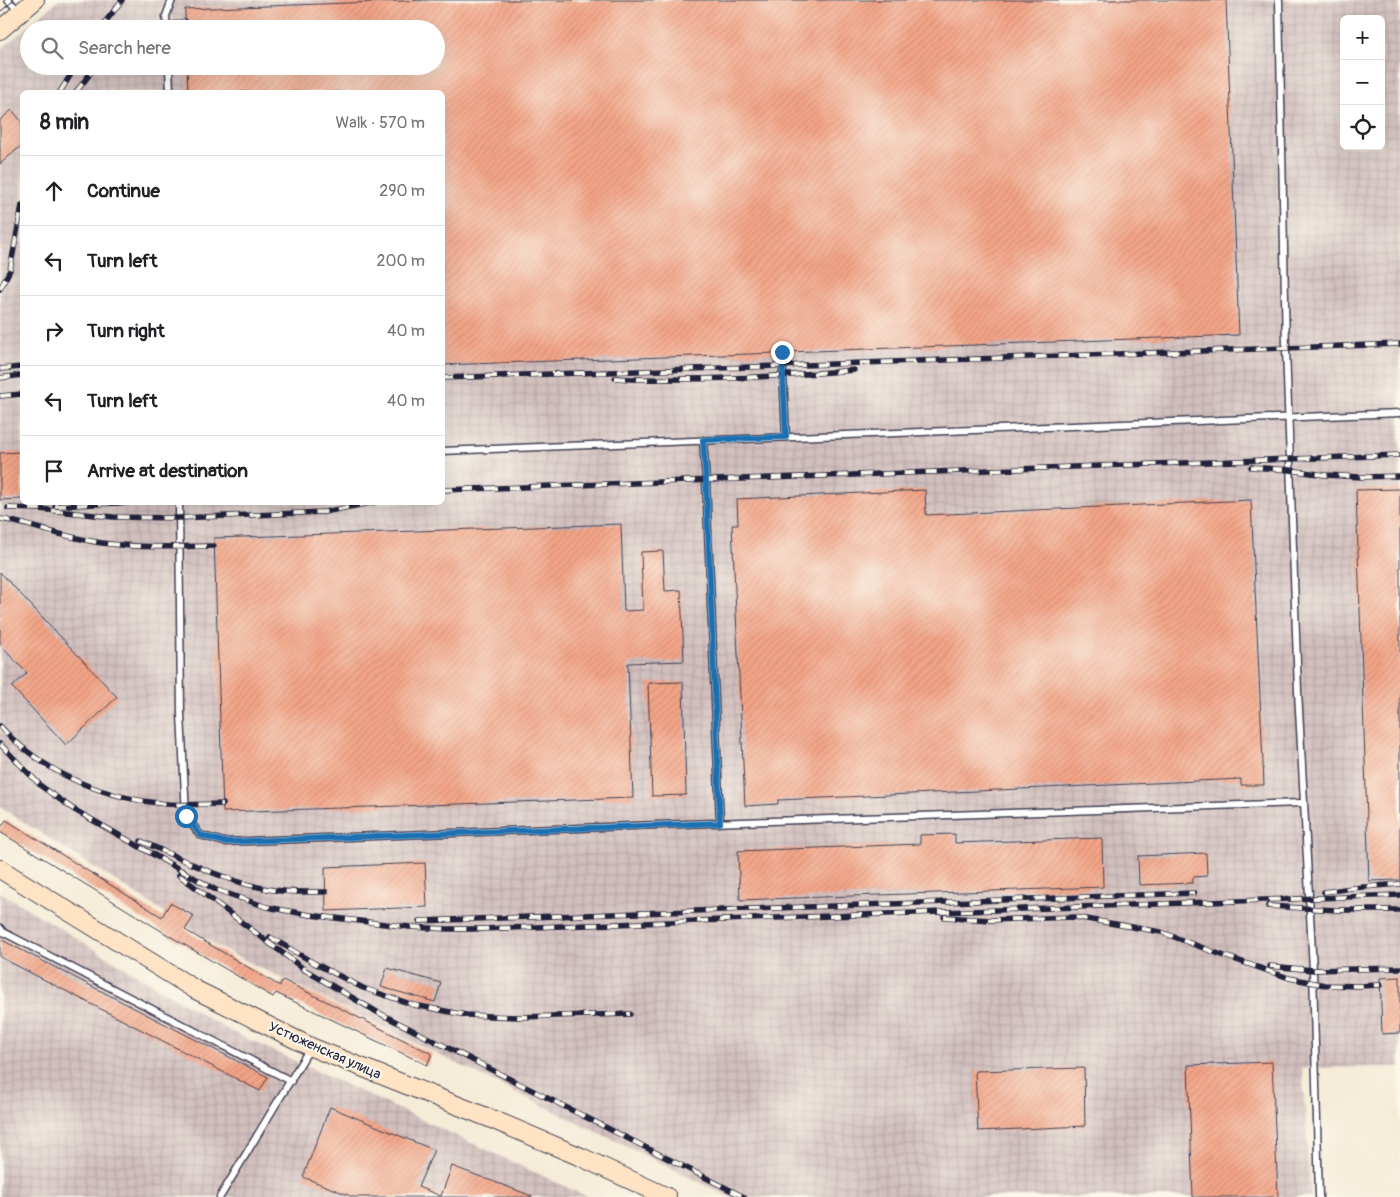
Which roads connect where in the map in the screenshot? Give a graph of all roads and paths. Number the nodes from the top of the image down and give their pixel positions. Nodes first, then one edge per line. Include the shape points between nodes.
1 (35, 0) edge
2 (172, 0) edge
3 (1279, 0) edge
4 (15, 6) edge
5 (166, 20) edge
6 (0, 30) edge
7 (169, 75) edge
8 (170, 90) edge
9 (782, 352) dead end
10 (1400, 413) edge
11 (1289, 417) junction
12 (786, 437) junction
13 (703, 440) junction
14 (445, 451) edge
15 (178, 505) edge
16 (1303, 803) junction
17 (720, 823) junction
18 (0, 869) edge
19 (0, 928) edge
20 (311, 1047) junction
21 (291, 1081) junction
22 (220, 1197) edge
23 (667, 1197) edge
24 (1319, 1197) edge

1 - 4 main road
2 - 5 lane
3 - 11 lane
4 - 6 main road
7 - 8 lane
9 - 12 lane
10 - 11 lane
11 - 12 lane
11 - 16 lane
12 - 13 lane
13 - 14 lane
13 - 17 lane
15 - 17 lane via 186,816 200,835 224,842
16 - 17 lane
16 - 24 lane via 1313,976
18 - 20 main road, Устюженская улица via 196,990
19 - 21 lane
20 - 21 lane
20 - 23 main road, Устюженская улица via 494,1120
21 - 22 lane

